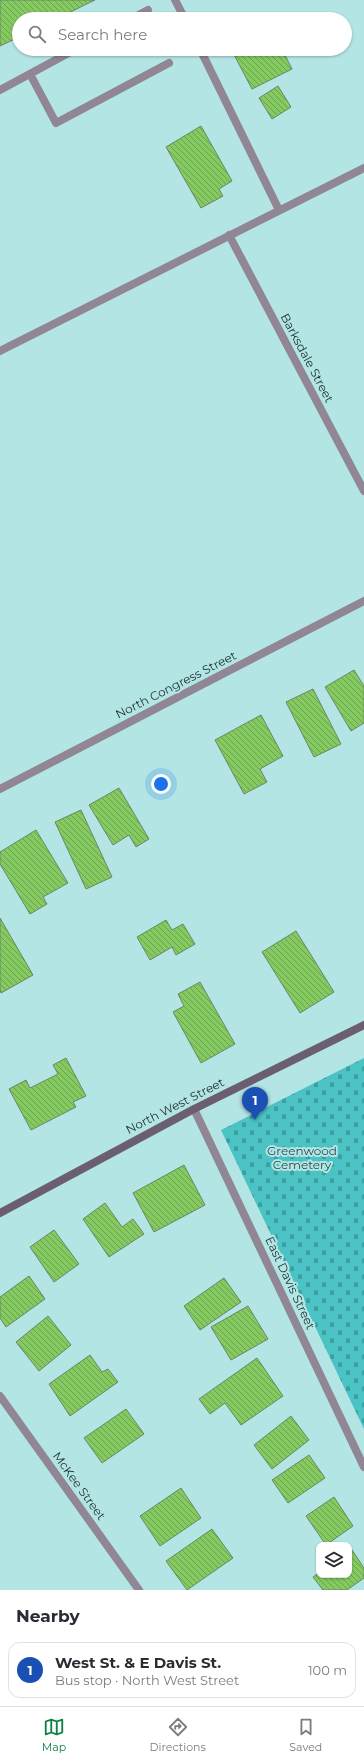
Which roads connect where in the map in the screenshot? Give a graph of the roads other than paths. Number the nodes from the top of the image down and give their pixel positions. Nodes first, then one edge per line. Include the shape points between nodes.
1 (175, 0) edge
2 (148, 10) dead end
3 (144, 12) edge
4 (181, 12) edge
5 (63, 56) edge
6 (203, 56) edge
7 (169, 63) dead end
8 (30, 74) junction
9 (0, 90) edge
10 (364, 168) edge
11 (279, 210) junction
12 (229, 235) junction
13 (0, 351) edge
14 (364, 491) edge
15 (364, 601) edge
16 (0, 789) edge
17 (364, 1025) edge
18 (194, 1109) junction
19 (0, 1213) edge
20 (0, 1396) edge
21 (364, 1467) edge
22 (139, 1590) edge

1 - 4 street
2 - 3 street
5 - 8 street
6 - 11 street
7 - 8 street via 56,123
8 - 9 street
10 - 11 street
11 - 12 street
12 - 13 street
12 - 14 street, Barksdale Street
15 - 16 street, North Congress Street
17 - 18 street, North West Street
18 - 19 street, North West Street
18 - 21 street, East Davis Street
20 - 22 street, McKee Street

